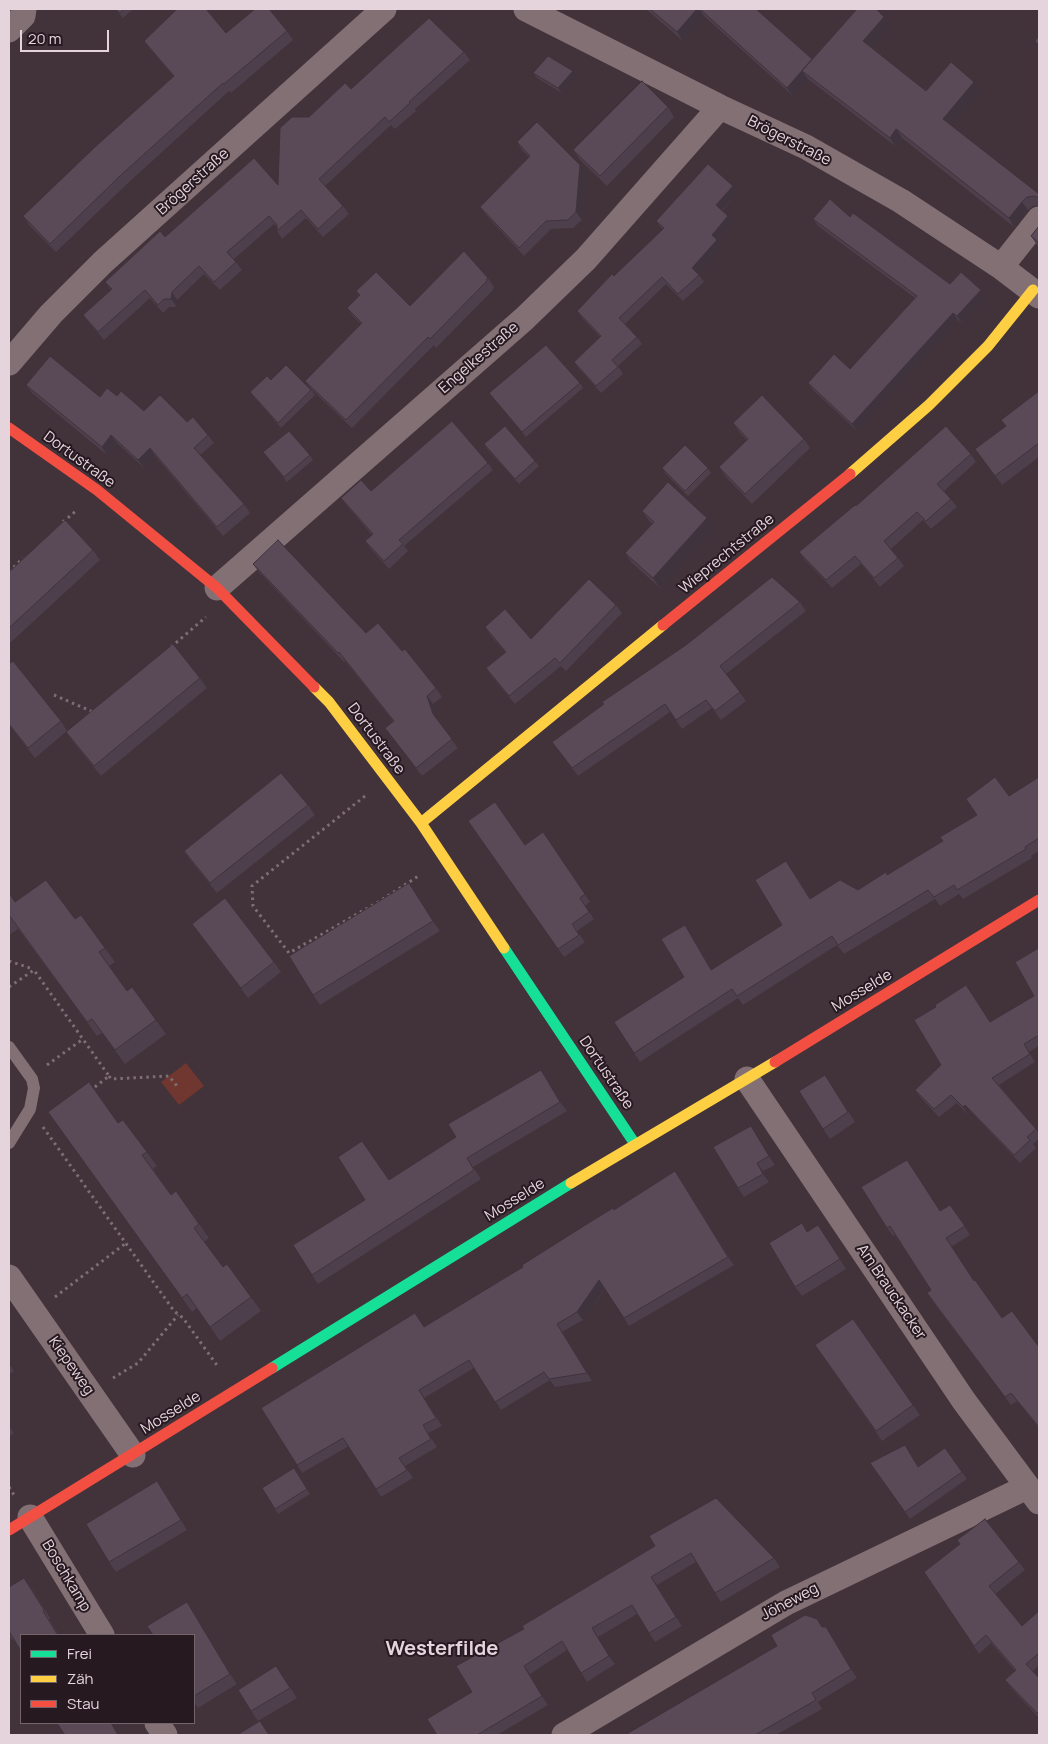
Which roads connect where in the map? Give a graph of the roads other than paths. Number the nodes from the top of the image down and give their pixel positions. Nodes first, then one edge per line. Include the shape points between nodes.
1 (24, 9) edge
2 (384, 9) edge
3 (526, 9) edge
4 (9, 30) edge
5 (720, 107) junction
6 (1039, 219) edge
7 (1001, 267) junction
8 (1036, 293) edge
9 (9, 363) edge
10 (9, 428) edge
11 (217, 588) junction
12 (421, 823) junction
13 (1039, 900) edge
14 (9, 1047) edge
15 (746, 1079) junction
16 (9, 1143) edge
17 (635, 1144) junction
18 (9, 1278) edge
19 (133, 1454) junction
20 (1033, 1495) edge
21 (30, 1517) junction
22 (9, 1530) edge
23 (101, 1634) edge
24 (158, 1724) edge
25 (164, 1735) edge
26 (564, 1735) edge

1 - 4 street via 23,16
2 - 9 street, Brögerstraße via 103,262
3 - 5 street, Brögerstraße
5 - 7 street, Brögerstraße via 806,147 901,200
5 - 11 street, Engelkestraße via 586,259
6 - 7 street
7 - 8 street, Brögerstraße
8 - 12 street, Wieprechtstraße via 929,405
10 - 11 street, Dortustraße via 97,490
11 - 12 street, Dortustraße via 329,702
12 - 17 street, Dortustraße
13 - 15 street, Mosselde
14 - 16 lane via 34,1088 30,1109
15 - 17 street, Mosselde
15 - 20 street, Am Brauckacker via 964,1401
17 - 19 street, Mosselde
18 - 19 street, Kiepeweg
19 - 21 street, Mosselde
20 - 26 street, Jöheweg via 786,1603
21 - 22 street, Mosselde
21 - 23 street, Boschkamp
24 - 25 street

